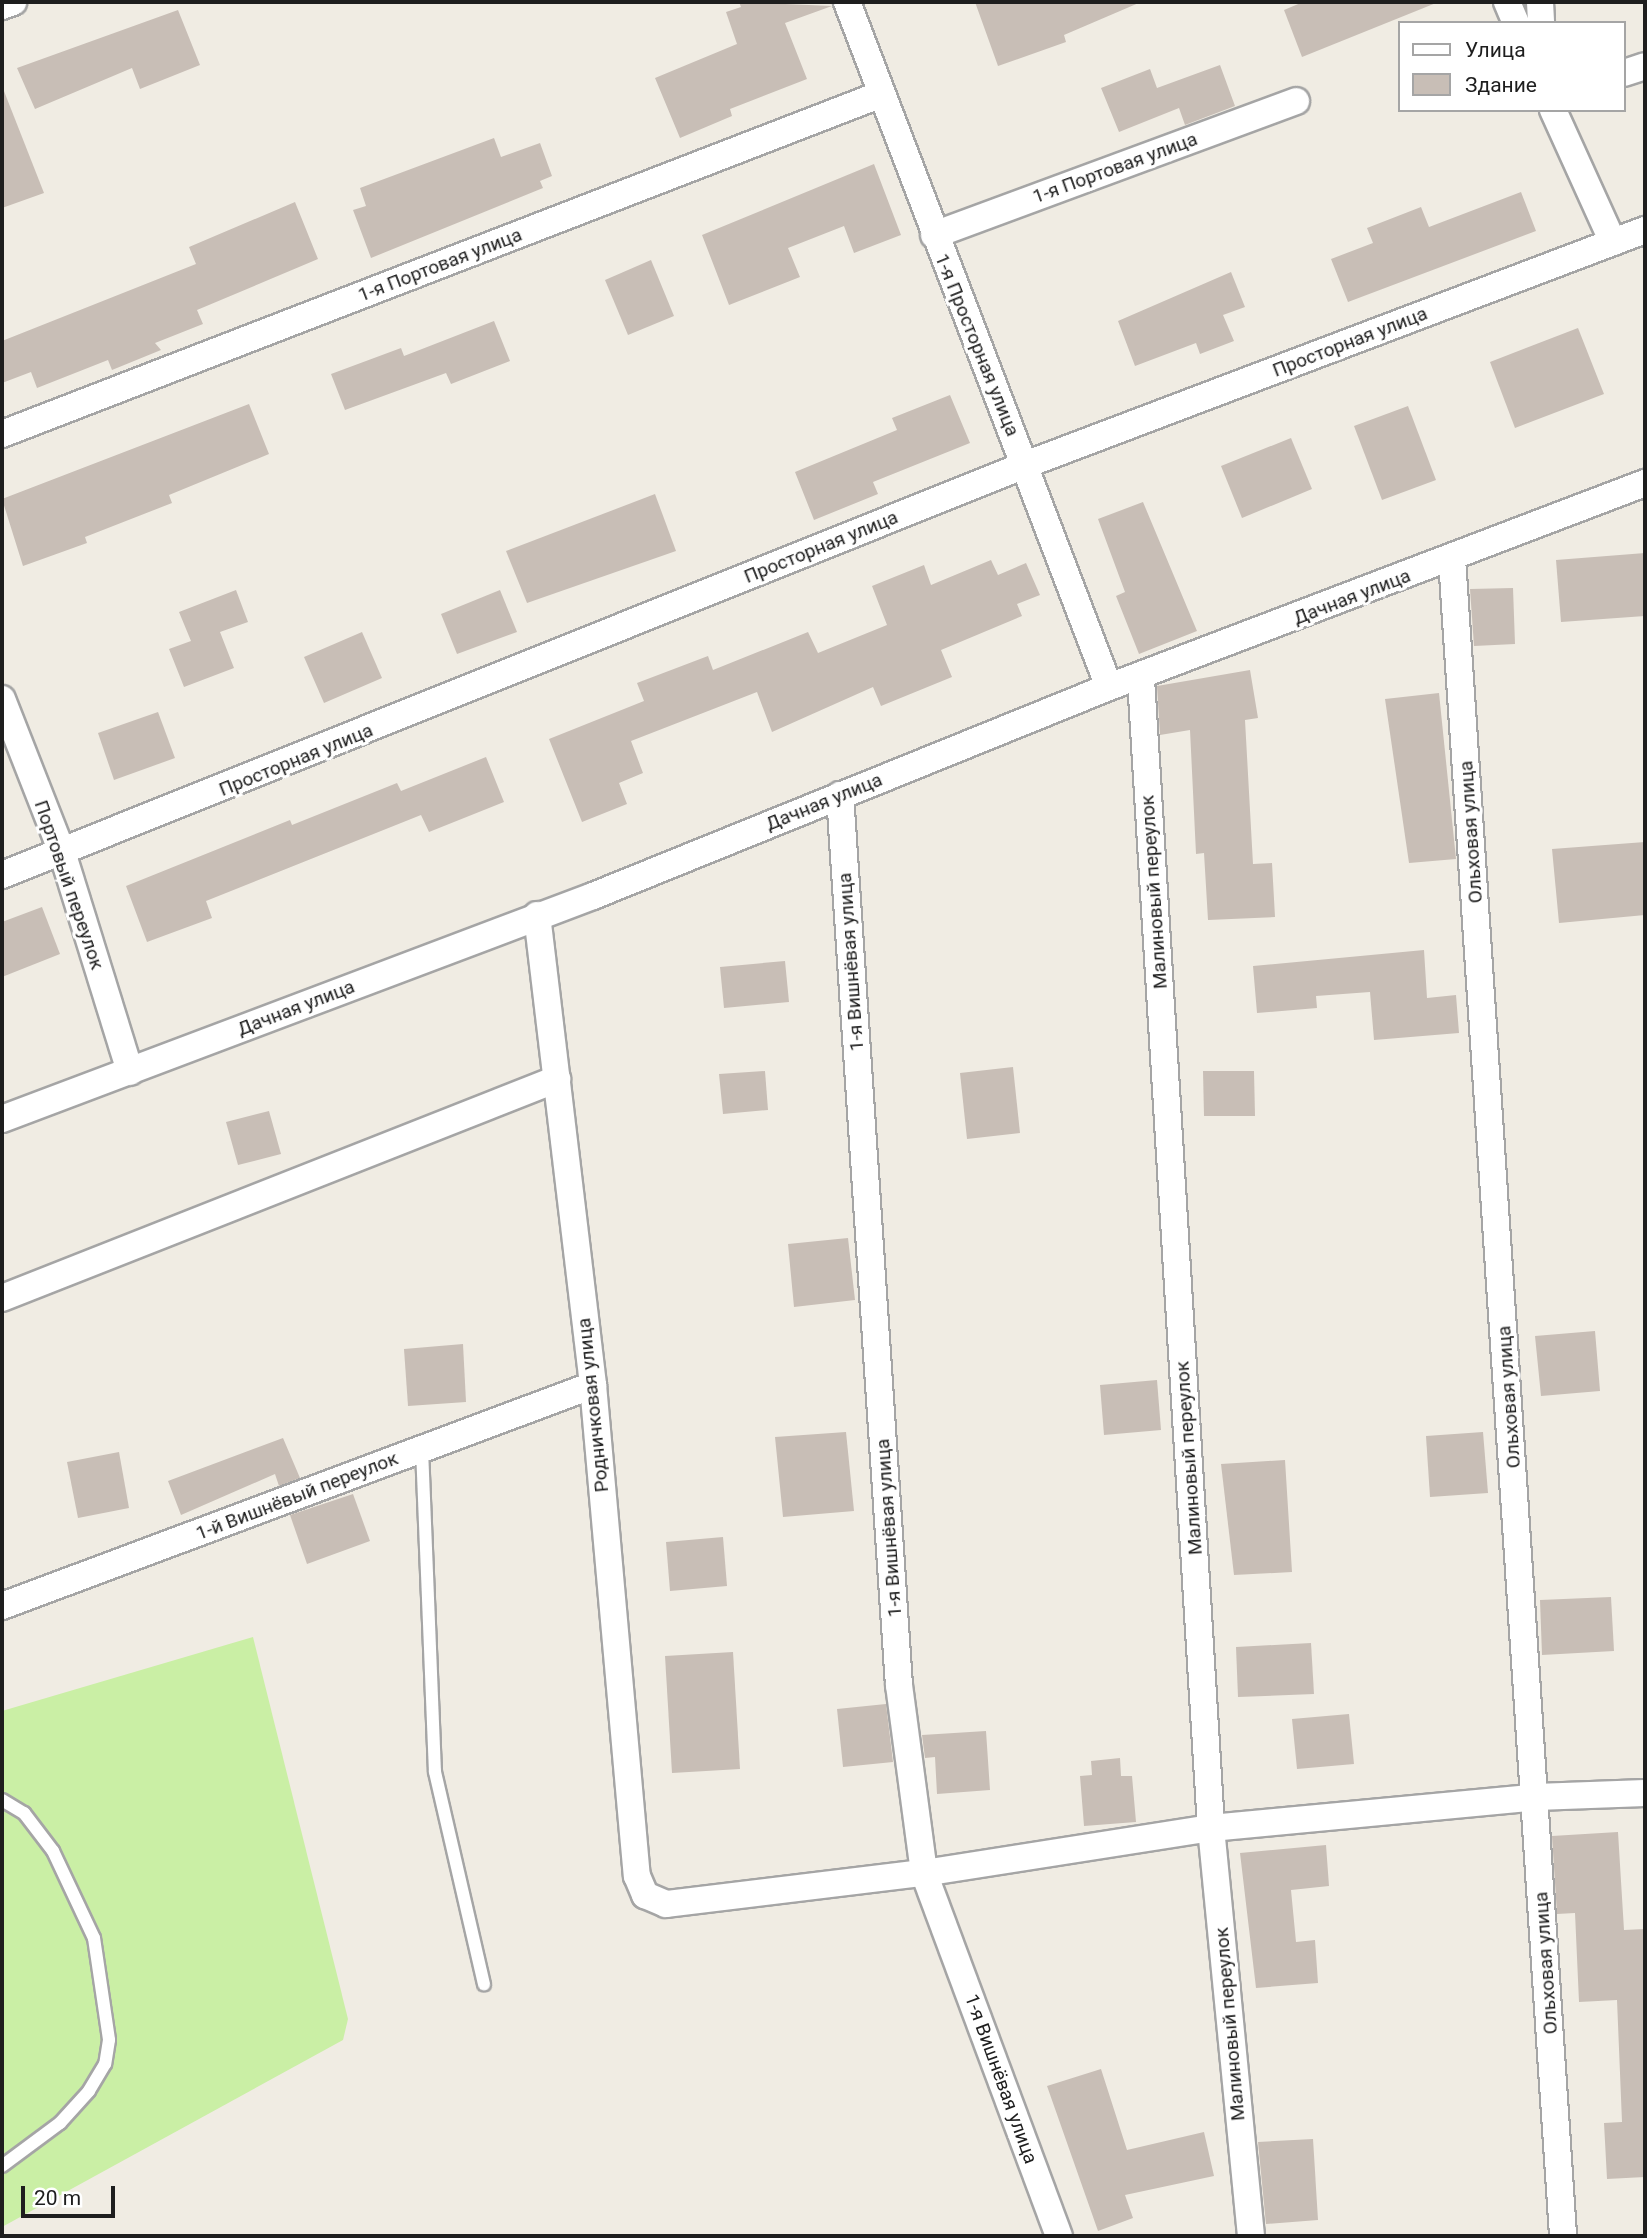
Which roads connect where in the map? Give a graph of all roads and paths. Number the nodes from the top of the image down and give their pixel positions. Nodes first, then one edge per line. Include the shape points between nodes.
1 (13, 2) edge
2 (847, 2) edge
3 (1507, 2) edge
4 (1539, 2) edge
5 (2, 6) edge
6 (1515, 21) edge
7 (1541, 21) edge
8 (1645, 66) edge
9 (1626, 72) edge
10 (879, 95) junction
11 (1296, 102) dead end
12 (1554, 112) edge
13 (1645, 230) edge
14 (934, 235) junction
15 (1614, 242) junction
16 (2, 435) edge
17 (1025, 465) junction
18 (1645, 483) edge
19 (1452, 559) junction
20 (1141, 679) junction
21 (1109, 687) junction
22 (2, 699) edge
23 (840, 796) junction
24 (63, 855) junction
25 (2, 875) edge
26 (537, 915) junction
27 (130, 1072) junction
28 (557, 1079) junction
29 (2, 1119) edge
30 (2, 1298) edge
31 (593, 1385) junction
32 (422, 1449) junction
33 (2, 1606) edge
34 (1645, 1793) edge
35 (1536, 1797) junction
36 (2, 1800) edge
37 (1211, 1828) junction
38 (924, 1873) junction
39 (484, 1984) dead end
40 (2, 2166) edge
41 (1059, 2236) edge
42 (1251, 2236) edge
43 (1563, 2236) edge

1 - 5 street
2 - 10 street, 1-я Просторная улица
3 - 6 street
4 - 7 street
8 - 9 street
10 - 14 street, 1-я Просторная улица
10 - 16 street, 1-я Портовая улица
11 - 14 street, 1-я Портовая улица
12 - 15 street
13 - 15 street, Просторная улица
14 - 17 street, 1-я Просторная улица
15 - 17 street, Просторная улица
17 - 21 street, 1-я Просторная улица
17 - 24 street, Просторная улица
18 - 19 street, Дачная улица
19 - 20 street, Дачная улица
19 - 35 street, Ольховая улица
20 - 21 street, Дачная улица
20 - 37 street, Малиновый переулок
21 - 23 street, Дачная улица
22 - 24 street, Портовый переулок
23 - 26 street, Дачная улица
23 - 38 street, 1-я Вишнёвая улица via 899,1685
24 - 25 street, Просторная улица
24 - 27 street, Портовый переулок
26 - 27 street, Дачная улица
26 - 28 street, Родничковая улица
27 - 29 street, Дачная улица
28 - 30 street
28 - 31 street, Родничковая улица
31 - 32 street, 1-й Вишнёвый переулок
31 - 38 street, Родничковая улица via 637,1876 645,1895 666,1904
32 - 33 street, 1-й Вишнёвый переулок
32 - 39 lane via 435,1772
34 - 35 street
35 - 37 street
35 - 43 street, Ольховая улица
36 - 40 lane via 24,1813 52,1851 94,1938 109,2039 105,2064 89,2091 60,2123
37 - 38 street
37 - 42 street, Малиновый переулок
38 - 41 street, 1-я Вишнёвая улица

